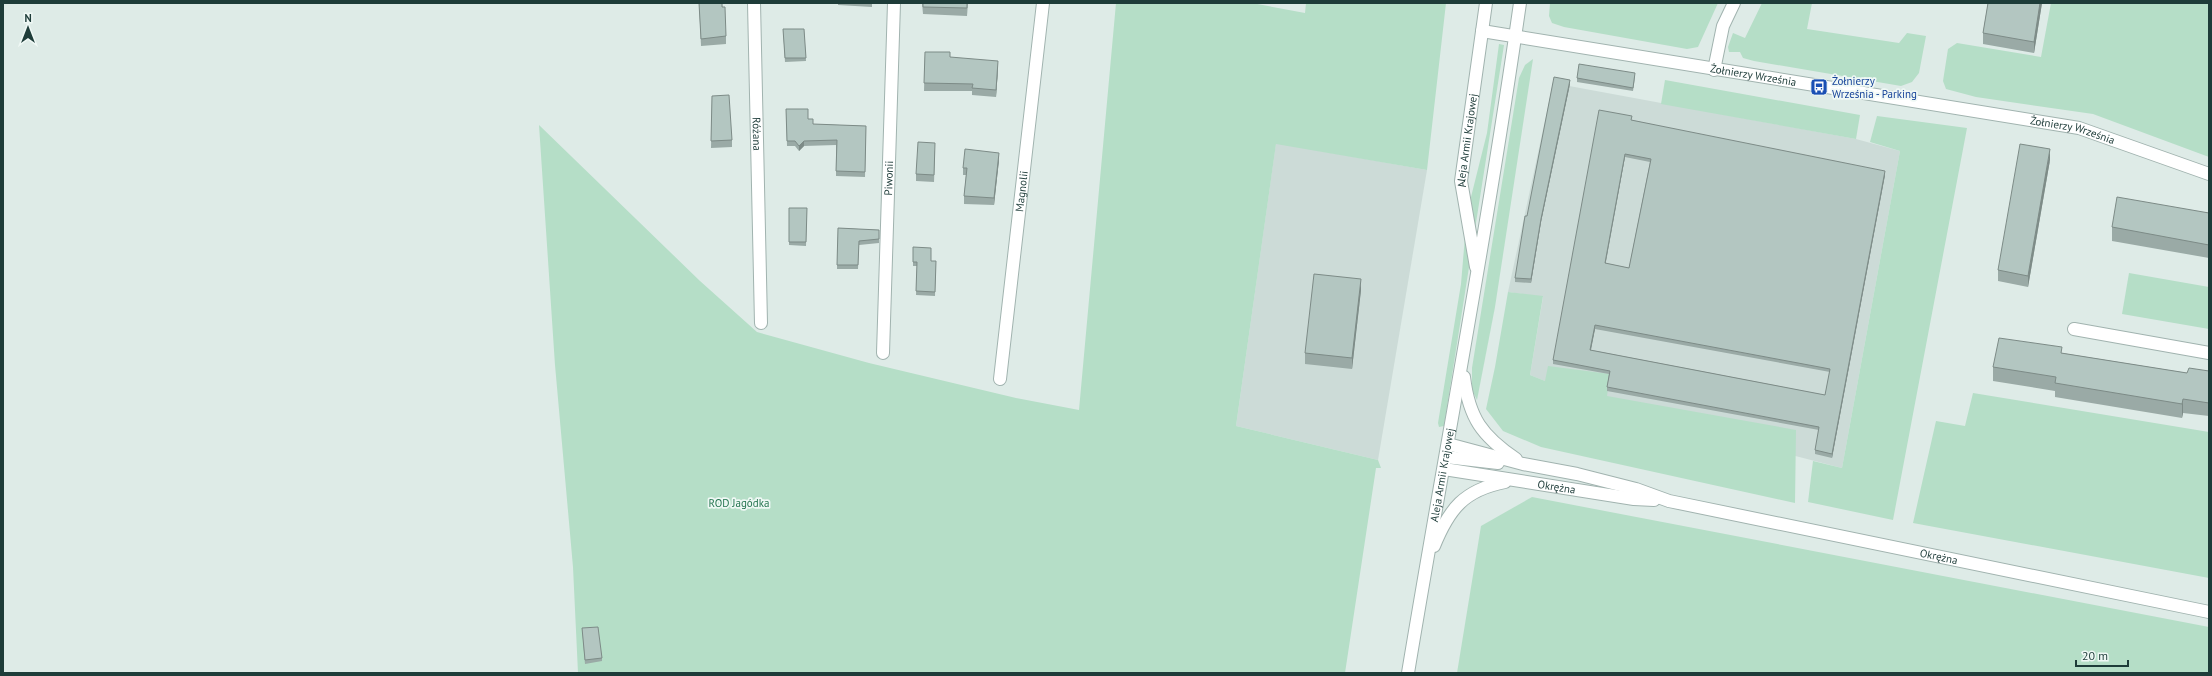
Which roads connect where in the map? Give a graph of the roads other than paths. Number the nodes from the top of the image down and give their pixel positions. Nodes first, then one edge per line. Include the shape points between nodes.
1 (754, 3) edge
2 (894, 3) edge
3 (1043, 3) edge
4 (1486, 3) edge
5 (1520, 3) edge
6 (1734, 3) edge
7 (1482, 31) junction
8 (1515, 36) junction
9 (1714, 70) junction
10 (2209, 174) edge
11 (1478, 277) junction
12 (761, 323) dead end
13 (2074, 329) dead end
14 (883, 353) dead end
15 (2209, 353) edge
16 (1462, 362) junction
17 (1000, 379) dead end
18 (1448, 444) junction
19 (1445, 463) junction
20 (1523, 464) junction
21 (1513, 481) junction
22 (1669, 501) junction
23 (1426, 568) junction
24 (2209, 612) edge
25 (1408, 673) edge

1 - 12 street, Różana
2 - 14 street, Piwonii
3 - 17 street, Magnolii
4 - 7 street, Aleja Armii Krajowej
5 - 8 street, Aleja Armii Krajowej
6 - 9 street via 1723,26
7 - 8 street, Żołnierzy Września
7 - 11 street, Aleja Armii Krajowej via 1460,181
8 - 9 street, Żołnierzy Września
8 - 11 street, Aleja Armii Krajowej
9 - 10 street, Żołnierzy Września via 2079,128
11 - 16 street, Aleja Armii Krajowej
13 - 15 street
16 - 18 street, Aleja Armii Krajowej
16 - 20 street via 1466,394 1475,420 1489,439
18 - 19 street, Aleja Armii Krajowej
18 - 20 street, Okrężna
19 - 20 street, Okrężna
19 - 21 street, Okrężna
19 - 23 street, Aleja Armii Krajowej
20 - 22 street, Okrężna via 1577,474 1636,489
21 - 22 street, Okrężna via 1634,499
21 - 23 street via 1483,487 1464,498 1442,526
22 - 24 street, Okrężna
23 - 25 street, Aleja Armii Krajowej

